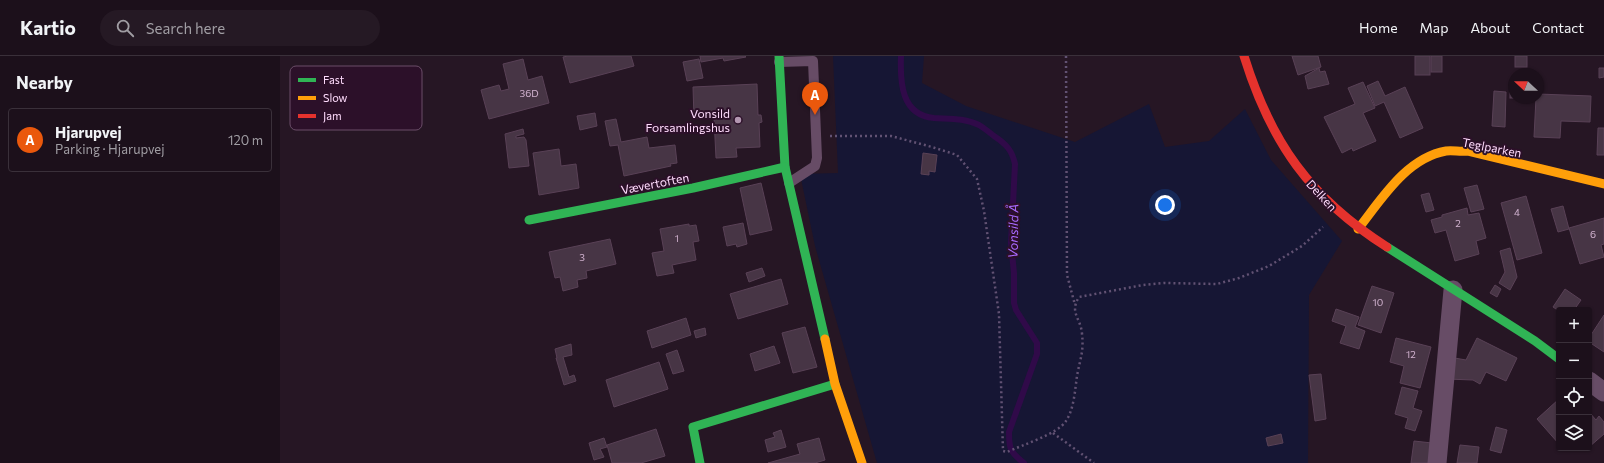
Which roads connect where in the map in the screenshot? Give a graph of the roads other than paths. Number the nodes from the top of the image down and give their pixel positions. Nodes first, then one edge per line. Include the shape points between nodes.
1 (1244, 56) edge
2 (779, 59) edge
3 (785, 167) junction
4 (789, 183) junction
5 (1604, 184) edge
6 (529, 220) dead end
7 (1358, 229) junction
8 (1453, 290) junction
9 (1556, 357) edge
10 (1592, 383) edge
11 (836, 384) junction
12 (1604, 392) edge
13 (700, 463) edge
14 (862, 463) edge
15 (1438, 463) edge

1 - 7 street, Delken via 1263,113 1285,151 1314,190
2 - 3 street
2 - 4 lane via 813,61 817,158 815,166
3 - 4 street
3 - 6 street, Vævertoften
4 - 11 street
5 - 7 street, Teglparken via 1467,151 1444,152 1410,166
7 - 8 street, Delken
8 - 9 street, Delken
8 - 15 street
10 - 12 street
11 - 13 street via 693,426
11 - 14 street

